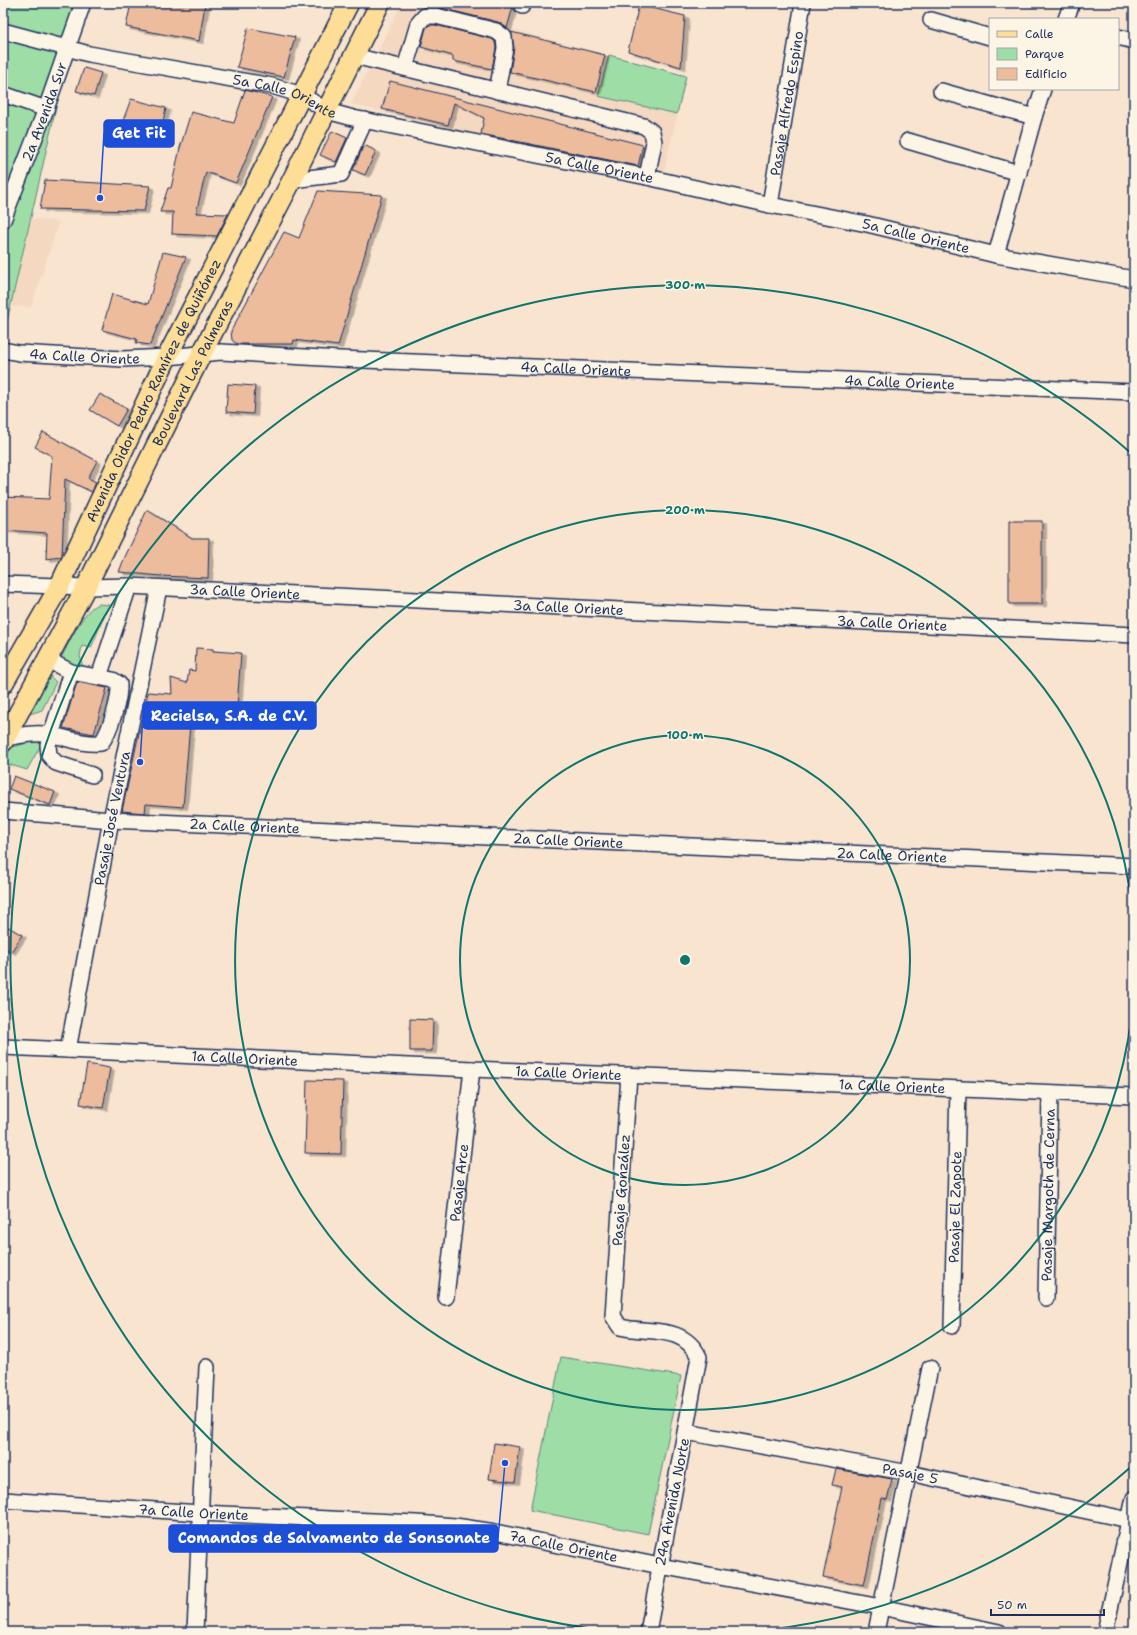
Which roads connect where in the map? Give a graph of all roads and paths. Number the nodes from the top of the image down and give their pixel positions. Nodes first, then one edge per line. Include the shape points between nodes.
1 (83, 3) edge
2 (349, 3) edge
3 (380, 3) edge
4 (803, 3) edge
5 (1072, 3) edge
6 (1066, 18) edge
7 (931, 20) dead end
8 (3, 31) edge
9 (989, 37) edge
10 (1119, 37) edge
11 (1134, 41) edge
12 (68, 48) junction
13 (354, 56) junction
14 (405, 68) junction
15 (1043, 90) edge
16 (498, 91) junction
17 (942, 91) dead end
18 (3, 94) edge
19 (302, 95) junction
20 (46, 109) junction
21 (327, 111) junction
22 (1034, 117) junction
23 (365, 120) junction
24 (908, 141) dead end
25 (1019, 173) junction
26 (647, 177) junction
27 (292, 180) junction
28 (770, 205) junction
29 (3, 220) edge
30 (996, 255) junction
31 (1134, 279) edge
32 (3, 350) edge
33 (202, 353) junction
34 (19, 354) junction
35 (167, 357) junction
36 (3, 359) edge
37 (1134, 392) edge
38 (3, 584) edge
39 (59, 586) junction
40 (129, 586) junction
41 (86, 587) junction
42 (159, 588) junction
43 (1134, 635) edge
44 (48, 660) junction
45 (71, 672) junction
46 (99, 677) junction
47 (3, 684) edge
48 (51, 735) junction
49 (4, 740) edge
50 (92, 775) dead end
51 (3, 811) edge
52 (111, 820) junction
53 (1134, 866) edge
54 (3, 1047) edge
55 (68, 1050) junction
56 (472, 1069) junction
57 (629, 1075) junction
58 (958, 1089) junction
59 (1050, 1093) junction
60 (1134, 1096) edge
61 (446, 1297) dead end
62 (1046, 1298) dead end
63 (952, 1326) dead end
64 (207, 1367) dead end
65 (930, 1368) dead end
66 (696, 1371) joint
67 (686, 1432) junction
68 (909, 1473) junction
69 (1134, 1498) edge
70 (3, 1500) edge
71 (201, 1513) junction
72 (1132, 1521) edge
73 (660, 1566) junction
74 (881, 1607) junction
75 (195, 1632) edge
76 (648, 1632) edge
77 (876, 1632) edge
78 (999, 1632) edge
79 (1105, 1632) edge

1 - 12 street, 2a Avenida Sur
2 - 19 main road
3 - 13 main road, Boulevard Las Palmeras
4 - 28 street, Pasaje Alfredo Espino
5 - 6 street
7 - 9 street
8 - 12 street, 5a Calle Oriente
10 - 11 street
12 - 19 street, 5a Calle Oriente via 89,54 272,86
12 - 20 street, 2a Avenida Sur
13 - 14 street
13 - 21 main road, Boulevard Las Palmeras
14 - 16 street
14 - 16 street via 418,24 425,16 436,16 496,31 504,37 505,48
15 - 22 street
16 - 26 street via 644,126 652,132 654,142
17 - 22 street
18 - 20 street
19 - 21 street, 5a Calle Oriente
19 - 35 main road, Avenida Oidor Pedro Ramírez de Quiñónez
20 - 29 street, 2a Avenida Sur
21 - 23 street, 5a Calle Oriente
21 - 27 main road, Boulevard Las Palmeras
22 - 25 street
23 - 26 street, 5a Calle Oriente
23 - 27 street via 341,174
24 - 25 street
25 - 30 street
26 - 28 street, 5a Calle Oriente
27 - 33 main road, Boulevard Las Palmeras
28 - 30 street, 5a Calle Oriente via 866,224
30 - 31 street, 5a Calle Oriente
32 - 34 street, 4a Calle Oriente
33 - 35 street, 4a Calle Oriente
33 - 37 street, 4a Calle Oriente
33 - 41 main road, Boulevard Las Palmeras
34 - 35 street, 4a Calle Oriente via 122,359
34 - 36 street, 4a Calle Oriente
35 - 39 main road, Avenida Oidor Pedro Ramírez de Quiñónez
38 - 39 street, 3a Calle Oriente
39 - 41 street, 3a Calle Oriente
39 - 47 main road, Avenida Oidor Pedro Ramírez de Quiñónez
40 - 41 street, 3a Calle Oriente
40 - 42 street, 3a Calle Oriente
40 - 46 street
41 - 44 main road, Boulevard Las Palmeras
42 - 43 street, 3a Calle Oriente
42 - 52 street, Pasaje José Ventura
44 - 45 street
44 - 49 main road, Boulevard Las Palmeras
45 - 46 street
45 - 48 street
46 - 48 street via 119,684 120,692 106,737 100,743 92,744
48 - 49 street via 26,734
48 - 50 street via 49,755 56,762
51 - 52 street, 2a Calle Oriente
52 - 53 street, 2a Calle Oriente
52 - 55 street, Pasaje José Ventura
54 - 55 street, 1a Calle Oriente
55 - 56 street, 1a Calle Oriente
56 - 57 street, 1a Calle Oriente
56 - 61 street, Pasaje Arce
57 - 58 street, 1a Calle Oriente
57 - 66 street, Pasaje González via 613,1316 620,1327 683,1337 694,1347 699,1357
58 - 59 street, 1a Calle Oriente
58 - 63 street, Pasaje El Zapote
59 - 60 street, 1a Calle Oriente
59 - 62 street, Pasaje Margoth de Cerna
64 - 71 street
65 - 68 street
66 - 67 street, 24a Avenida Norte
67 - 68 street, Pasaje 5
67 - 73 street, 24a Avenida Norte
68 - 72 street, Pasaje 5
68 - 74 street
69 - 72 street
70 - 71 street, 7a Calle Oriente
71 - 73 street, 7a Calle Oriente via 455,1526
71 - 75 street
72 - 79 street
73 - 74 street, 7a Calle Oriente
73 - 76 street, 24a Avenida Norte
74 - 77 street
74 - 78 street, 7a Calle Oriente

